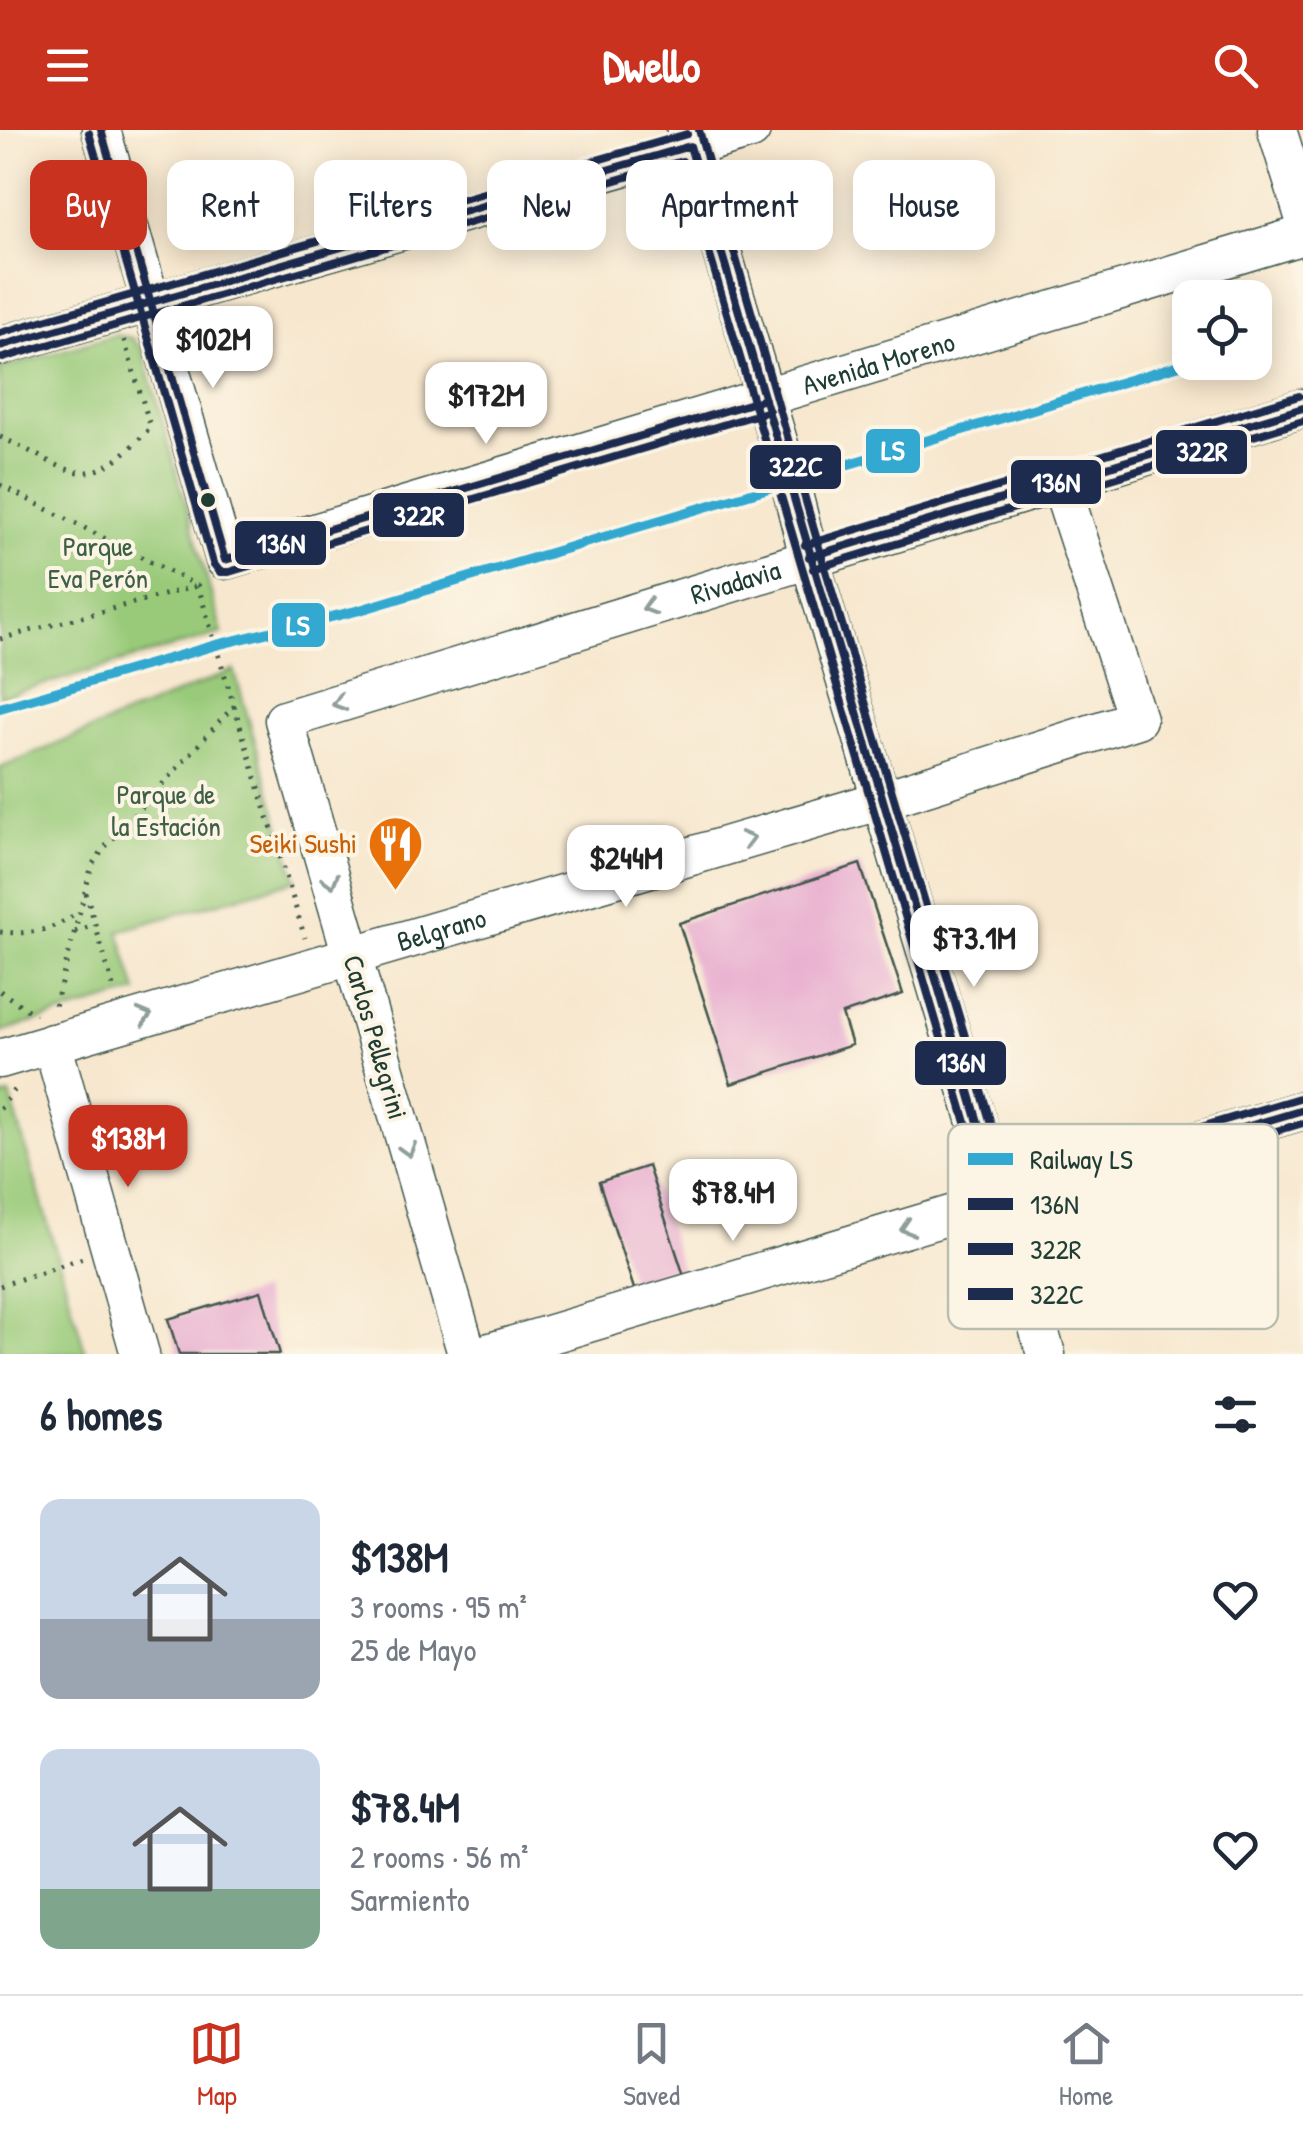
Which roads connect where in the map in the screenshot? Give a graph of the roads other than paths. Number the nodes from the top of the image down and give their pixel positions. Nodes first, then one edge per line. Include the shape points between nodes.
1 (101, 130) edge
2 (750, 130) edge
3 (1277, 130) edge
4 (688, 138) edge
5 (1303, 213) edge
6 (1303, 236) edge
7 (152, 302) junction
8 (0, 346) edge
9 (766, 398) junction
10 (1303, 408) edge
11 (1060, 482) junction
12 (809, 557) junction
13 (284, 720) joint
14 (882, 800) junction
15 (352, 955) junction
16 (52, 1043) junction
17 (0, 1059) edge
18 (1303, 1110) edge
19 (978, 1124) edge
20 (1256, 1124) edge
21 (948, 1216) edge
22 (1039, 1329) edge
23 (140, 1354) edge
24 (468, 1354) edge
25 (484, 1354) edge
26 (1046, 1354) edge

1 - 7 street
2 - 4 street
3 - 5 street
4 - 7 street
4 - 9 street
6 - 9 street, Avenida Moreno
7 - 8 street
7 - 9 street, Avenida Moreno via 212,573
9 - 12 street
10 - 11 street, Rivadavia
11 - 12 street, Rivadavia
11 - 14 street, Belgrano via 1137,719
12 -> 13 street, Rivadavia
12 - 14 street
13 -> 15 street, Carlos Pellegrini
15 -> 14 street, Belgrano
14 - 19 street
16 -> 15 street, Belgrano
15 -> 24 street, Carlos Pellegrini
16 - 17 street, Belgrano
16 - 23 street
18 - 20 street
21 -> 25 street
22 - 26 street

